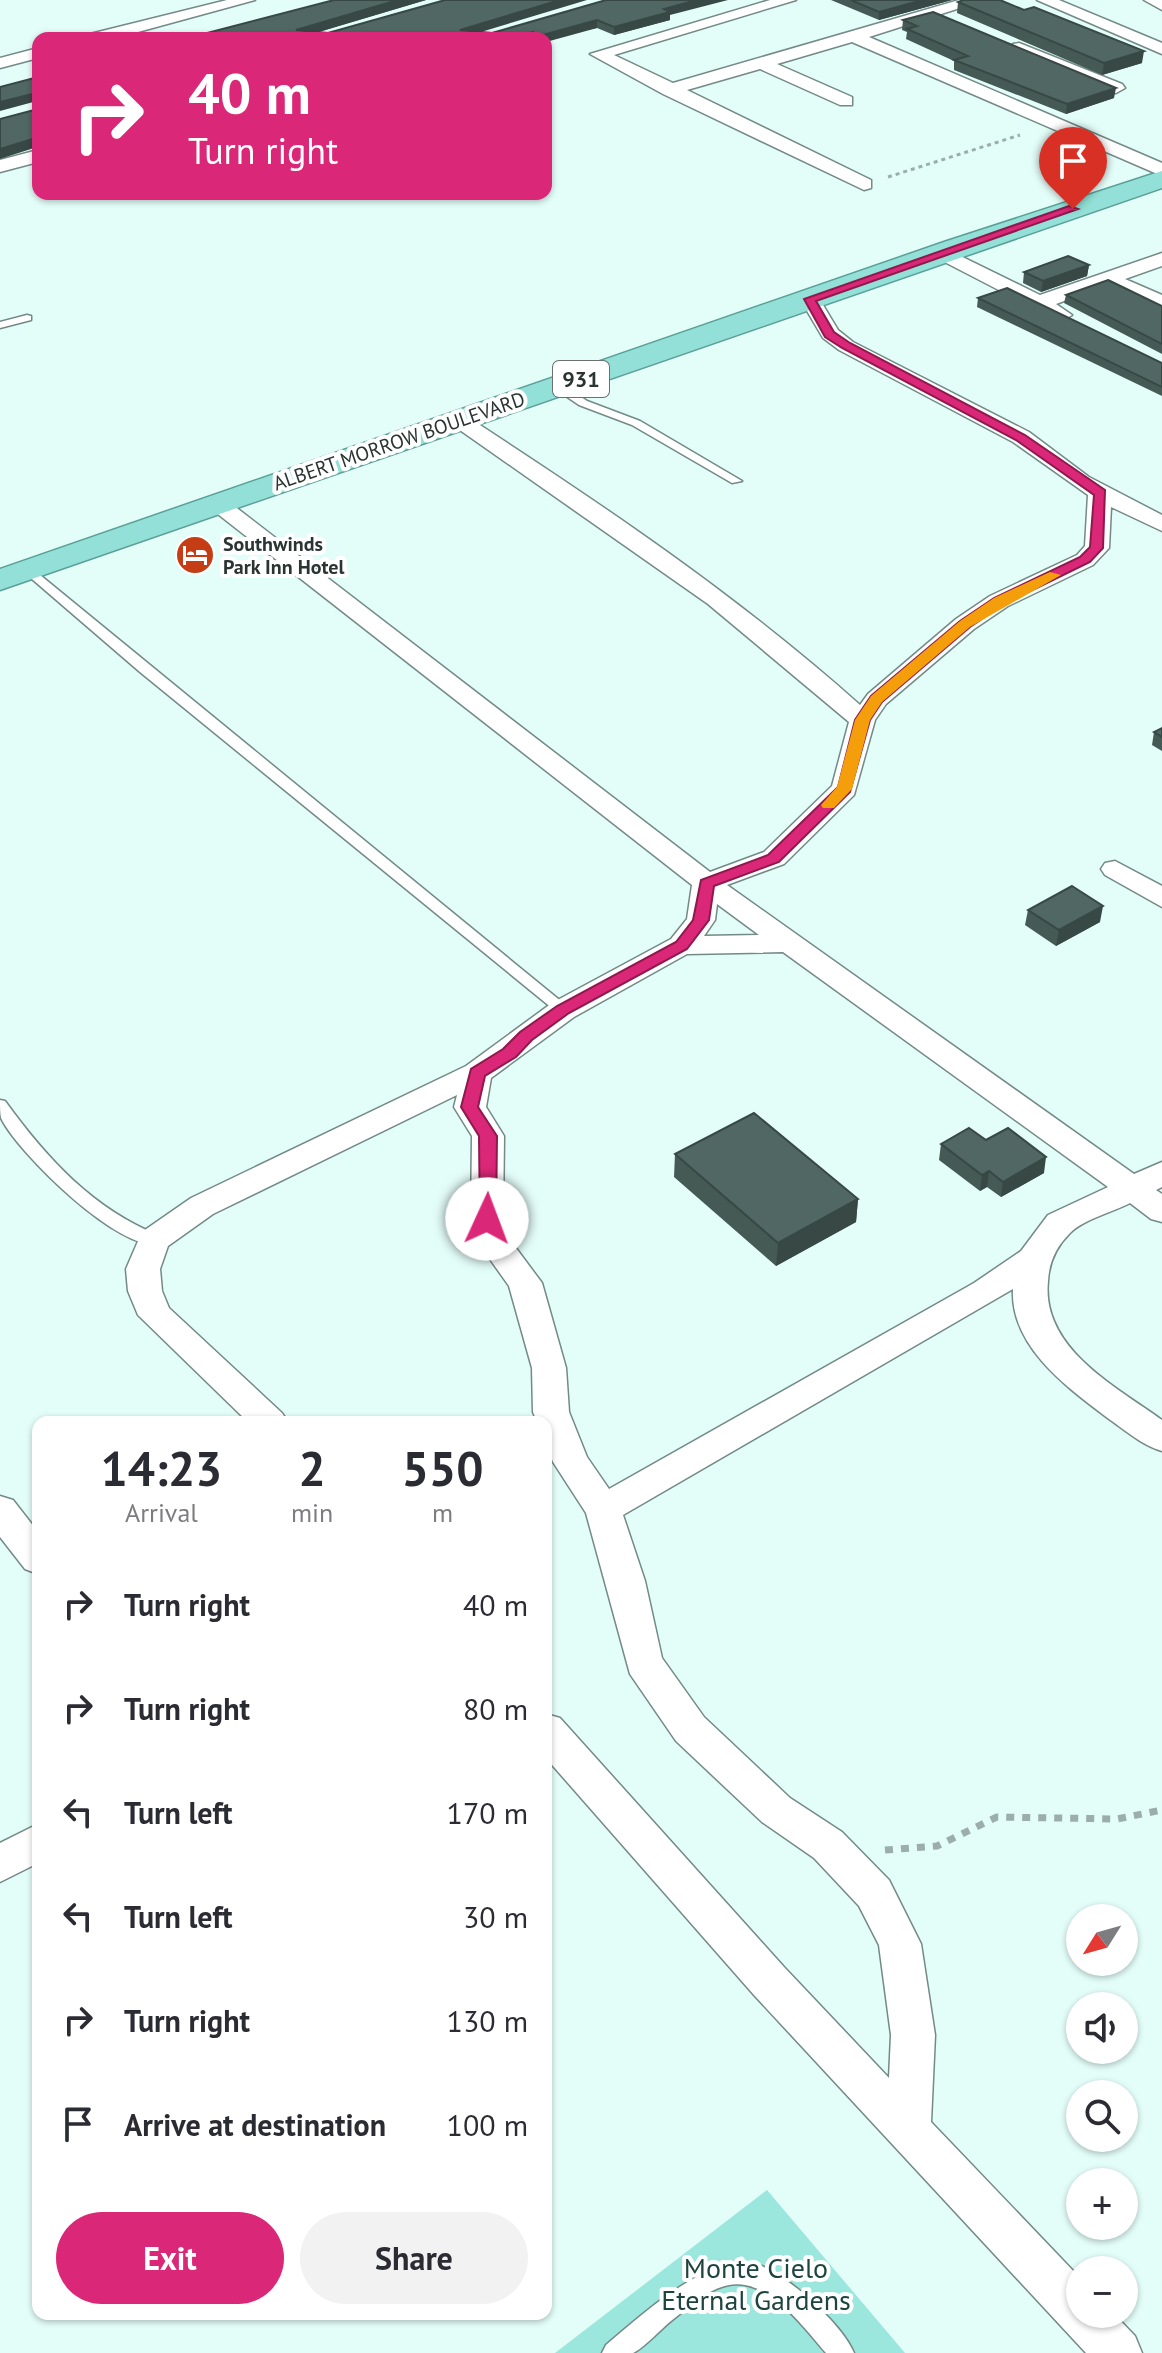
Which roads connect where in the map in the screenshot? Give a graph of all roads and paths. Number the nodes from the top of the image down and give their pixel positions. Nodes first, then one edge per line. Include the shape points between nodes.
1 (247, 0) edge
2 (788, 0) edge
3 (977, 0) edge
4 (1045, 0) edge
5 (1155, 0) edge
6 (1162, 3) edge
7 (934, 13) junction
8 (962, 25) edge
9 (120, 32) edge
10 (852, 36) junction
11 (1004, 42) edge
12 (1162, 49) edge
13 (32, 55) edge
14 (0, 63) edge
15 (761, 63) junction
16 (1116, 88) edge
17 (669, 90) junction
18 (846, 101) dead end
19 (1055, 124) junction
20 (32, 158) edge
21 (0, 166) edge
22 (1162, 170) edge
23 (1162, 179) edge
24 (864, 184) joint
25 (940, 252) junction
26 (1162, 259) edge
27 (1107, 278) junction
28 (810, 299) junction
29 (1038, 303) junction
30 (1162, 303) edge
31 (27, 318) dead end
32 (1079, 324) edge
33 (0, 325) edge
34 (558, 386) junction
35 (458, 421) junction
36 (736, 481) dead end
37 (1100, 493) junction
38 (217, 504) junction
39 (1162, 524) edge
40 (29, 570) junction
41 (0, 580) edge
42 (862, 720) junction
43 (1115, 869) dead end
44 (706, 883) junction
45 (1162, 898) edge
46 (788, 943) junction
47 (681, 945) junction
48 (563, 1010) junction
49 (477, 1073) junction
50 (0, 1105) edge
51 (1162, 1173) edge
52 (1133, 1189) junction
53 (1162, 1211) edge
54 (154, 1240) junction
55 (1033, 1259) junction
56 (264, 1416) edge
57 (1162, 1438) edge
58 (603, 1509) junction
59 (0, 1510) edge
60 (32, 1551) edge
61 (552, 1737) edge
62 (1162, 1810) edge
63 (32, 1845) edge
64 (828, 1845) junction
65 (0, 1864) edge
66 (909, 2127) junction
67 (1066, 2297) edge
68 (1095, 2328) edge
69 (614, 2353) edge
70 (842, 2353) edge
71 (1118, 2353) edge

1 - 9 street
2 - 17 street via 599,54
3 - 7 street
4 - 12 street
5 - 6 main road
7 - 8 street
7 - 10 street
10 - 15 street
10 - 19 street
11 - 16 street
13 - 14 street
15 - 17 street
15 - 18 street
17 - 24 street
19 - 22 street
19 - 24 path
20 - 21 street
23 - 25 highway, ALBERT MORROW BOULEVARD / 931
25 - 28 highway, ALBERT MORROW BOULEVARD / 931
25 - 29 street
26 - 27 street
27 - 29 street
27 - 30 street
28 - 34 highway, ALBERT MORROW BOULEVARD / 931
28 - 37 street via 830,334 846,346 1021,437
29 - 32 street
31 - 33 lane
34 - 35 highway, ALBERT MORROW BOULEVARD / 931
34 - 36 lane via 583,403 636,423
35 - 38 highway, ALBERT MORROW BOULEVARD / 931
35 - 42 street via 668,559
37 - 39 street
37 - 42 street via 1097,548 1091,554 965,624 877,699
38 - 40 highway, ALBERT MORROW BOULEVARD / 931
38 - 44 street
40 - 41 highway, ALBERT MORROW BOULEVARD / 931
40 - 48 lane
42 - 44 street via 845,789 774,858
43 - 45 street
44 - 46 street
44 - 47 street via 701,920
46 - 47 street
46 - 52 street
47 - 48 street
48 - 49 street
49 - 54 street via 202,1206
49 - 58 street via 470,1107 488,1136 487,1219 498,1248 525,1283 549,1368 557,1432
50 - 54 lane via 24,1141 66,1183 122,1230
51 - 52 street
52 - 53 street
52 - 55 street via 1060,1223
54 - 56 street via 143,1269 155,1315
55 - 57 street via 1031,1313 1044,1340 1074,1371
55 - 58 street via 986,1291
58 - 64 street via 644,1663 690,1729 776,1810
59 - 60 street
61 - 66 street via 769,1981
62 - 64 path via 1117,1819 997,1817 937,1846 888,1850
63 - 65 street
64 - 66 street via 874,1893 900,1944 913,2035
66 - 67 street
68 - 71 street
69 - 70 lane via 701,2282 730,2270 757,2274 790,2295

